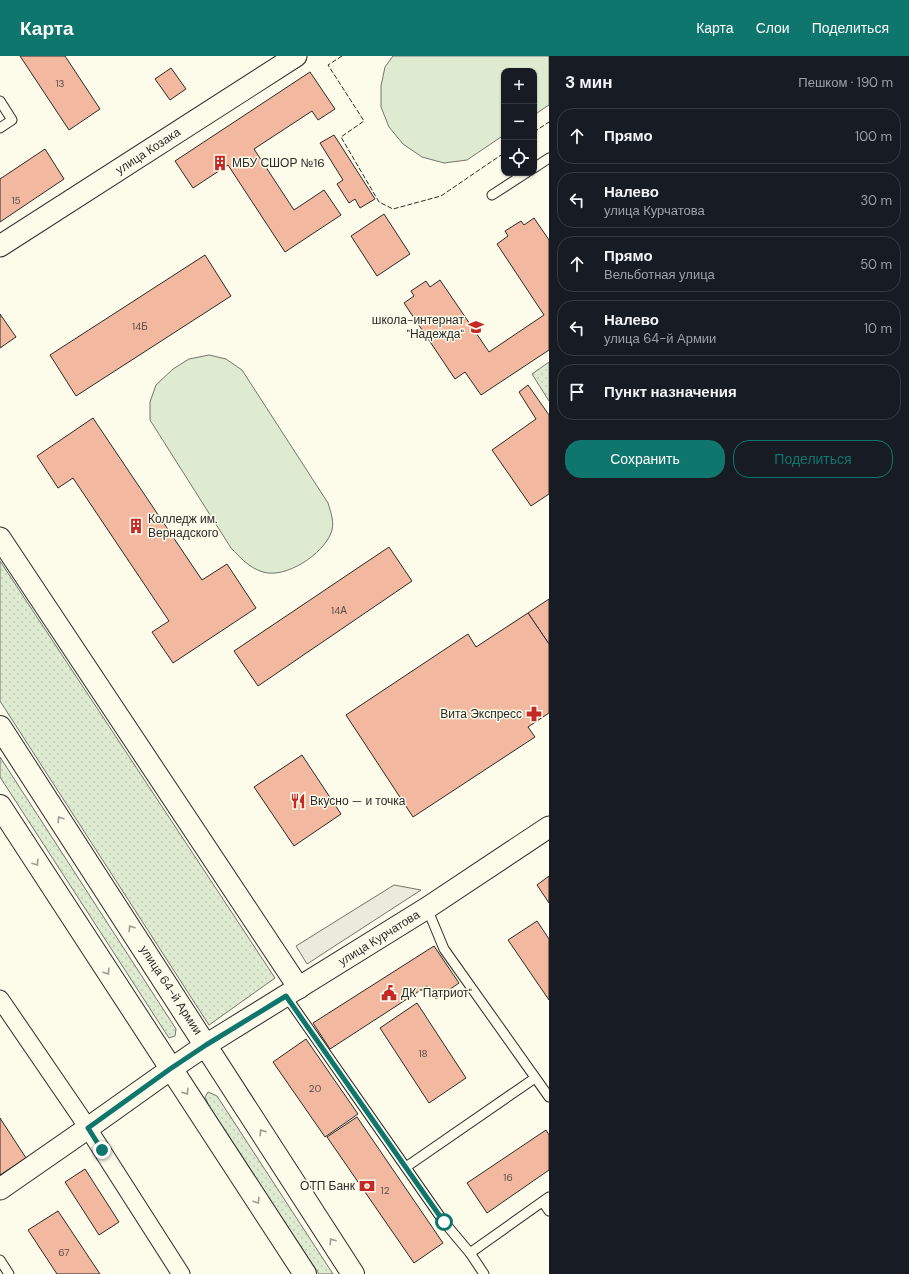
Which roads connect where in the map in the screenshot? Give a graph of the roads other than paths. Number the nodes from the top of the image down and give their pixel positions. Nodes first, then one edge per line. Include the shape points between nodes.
1 (296, 56) edge
2 (0, 101) edge
3 (0, 128) edge
4 (549, 158) edge
5 (537, 166) edge
6 (521, 176) edge
7 (492, 195) dead end
8 (0, 246) edge
9 (0, 538) edge
10 (0, 727) edge
11 (0, 806) edge
12 (549, 827) edge
13 (427, 908) junction
14 (293, 992) junction
15 (0, 999) edge
16 (206, 1045) junction
17 (170, 1069) junction
18 (535, 1078) junction
19 (549, 1097) edge
20 (88, 1128) junction
21 (406, 1167) junction
22 (0, 1189) edge
23 (546, 1200) edge
24 (549, 1211) edge
25 (470, 1253) junction
26 (0, 1260) edge
27 (9, 1274) edge
28 (181, 1274) edge
29 (305, 1274) edge
30 (353, 1274) edge
31 (484, 1274) edge

1 - 8 street, улица Козака
2 - 3 lane via 12,120
4 - 5 lane
6 - 7 lane
9 - 14 street
16 -> 10 highway, улица 64-й Армии
11 -> 17 highway
12 - 13 street, улица Курчатова
13 - 14 street, улица Курчатова
13 - 18 lane via 444,949
14 - 16 street, улица Курчатова
14 - 21 lane
15 - 20 street
16 - 17 street, улица Курчатова
30 -> 16 highway, улица 64-й Армии
17 - 20 street, улица Курчатова
17 -> 29 highway
18 - 19 lane
18 - 21 lane
20 - 22 street, улица Курчатова
20 - 28 street
21 - 25 lane via 444,1222
23 - 24 lane
23 - 25 lane
25 - 31 lane
26 - 27 lane

